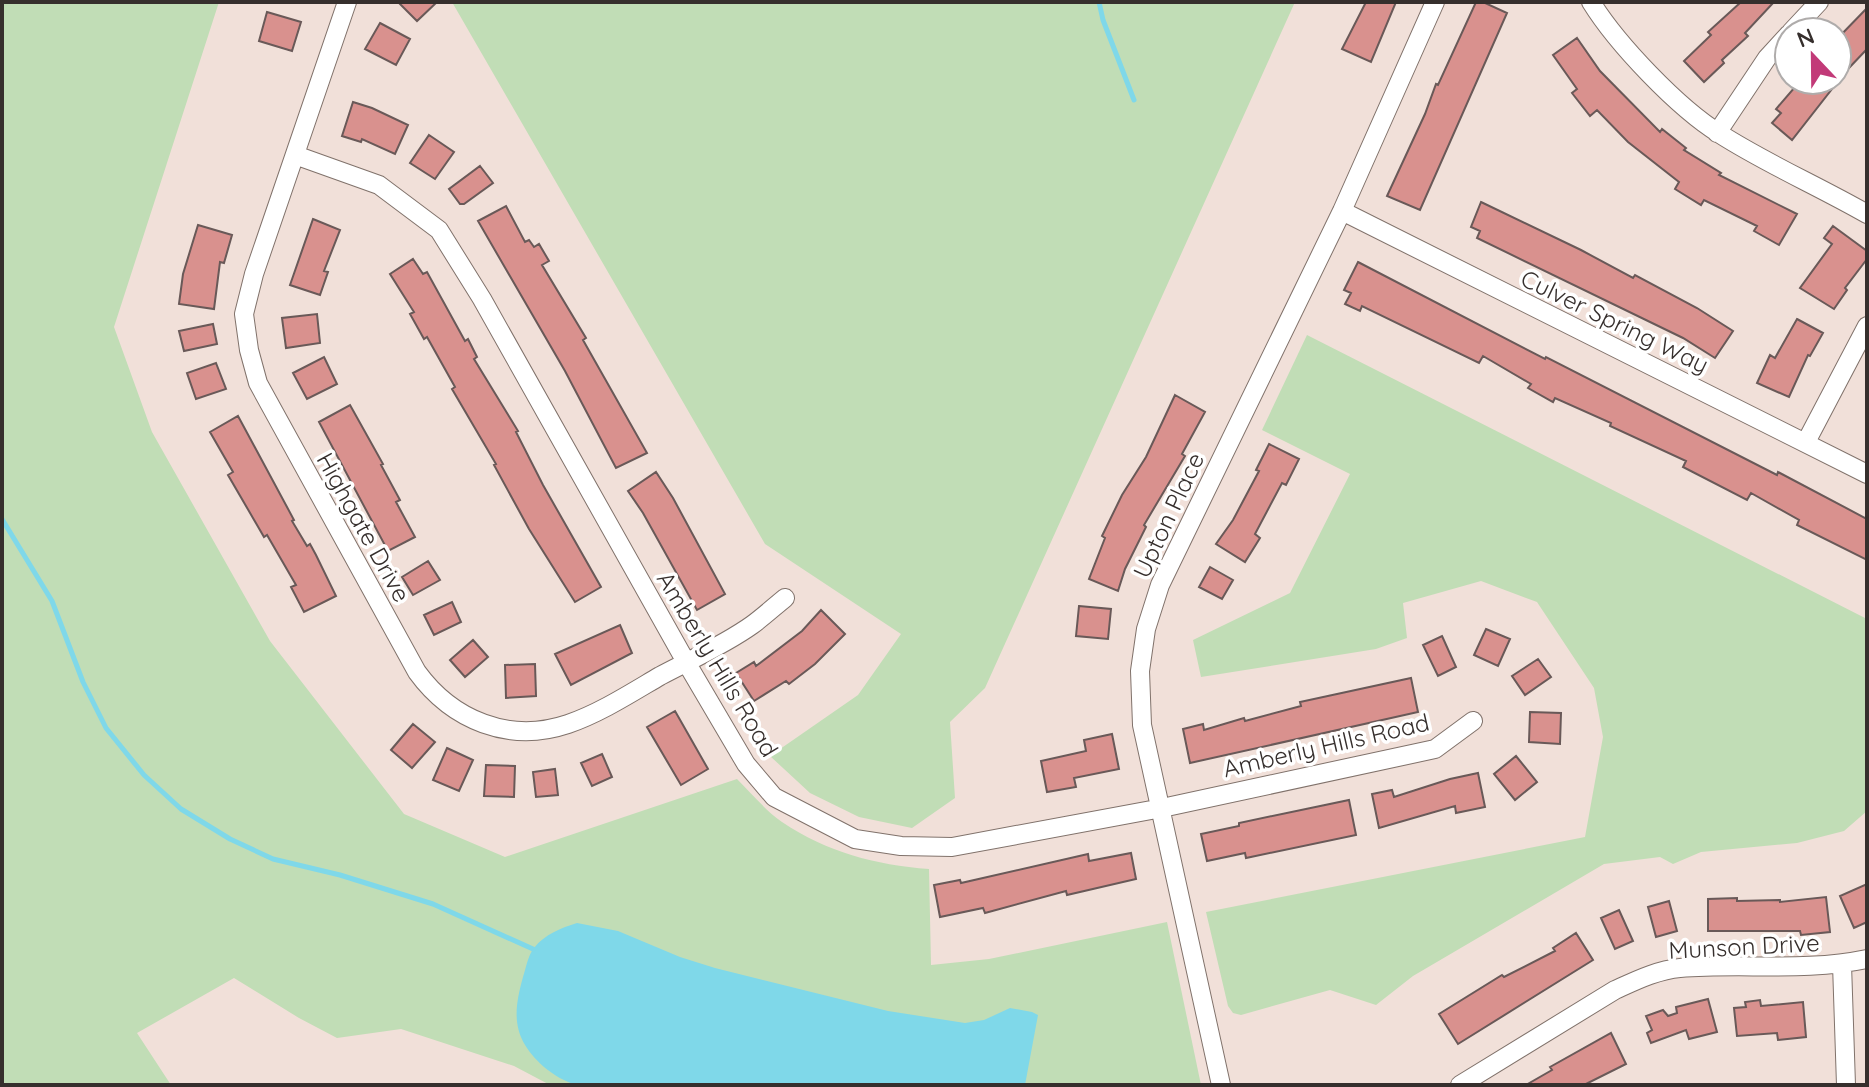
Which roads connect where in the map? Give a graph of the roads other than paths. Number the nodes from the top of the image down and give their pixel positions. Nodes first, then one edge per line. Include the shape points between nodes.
1 (347, 2) edge
2 (1435, 2) edge
3 (1591, 2) edge
4 (1773, 51) edge
5 (1717, 133) junction
6 (295, 155) junction
7 (1342, 211) junction
8 (1867, 214) edge
9 (1867, 326) edge
10 (1806, 442) junction
11 (1867, 474) edge
12 (785, 598) dead end
13 (686, 662) junction
14 (1473, 721) dead end
15 (1162, 808) junction
16 (1867, 959) edge
17 (1842, 964) junction
18 (1221, 1085) edge
19 (1460, 1085) edge
20 (1846, 1085) edge

1 - 6 street, Highgate Drive
2 - 7 street, Upton Place
3 - 5 street via 1639,62
4 - 5 street
5 - 8 street
6 - 13 street, Amberly Hills Road via 379,185 439,230
6 - 13 street, Highgate Drive via 244,314 249,350 258,383 433,694 474,722 530,731 567,724
7 - 10 street, Culver Spring Way
7 - 15 street, Upton Place via 1160,585 1146,629 1140,671 1142,725
9 - 10 street
10 - 11 street, Culver Spring Way
12 - 13 street, Highgate Drive via 751,626
13 - 15 street, Amberly Hills Road via 746,764 774,797 855,839 952,847
14 - 15 street, Amberly Hills Road via 1435,749
15 - 18 street, Upton Place
16 - 17 street, Munson Drive
17 - 19 street, Munson Drive via 1677,968 1639,979
17 - 20 street

